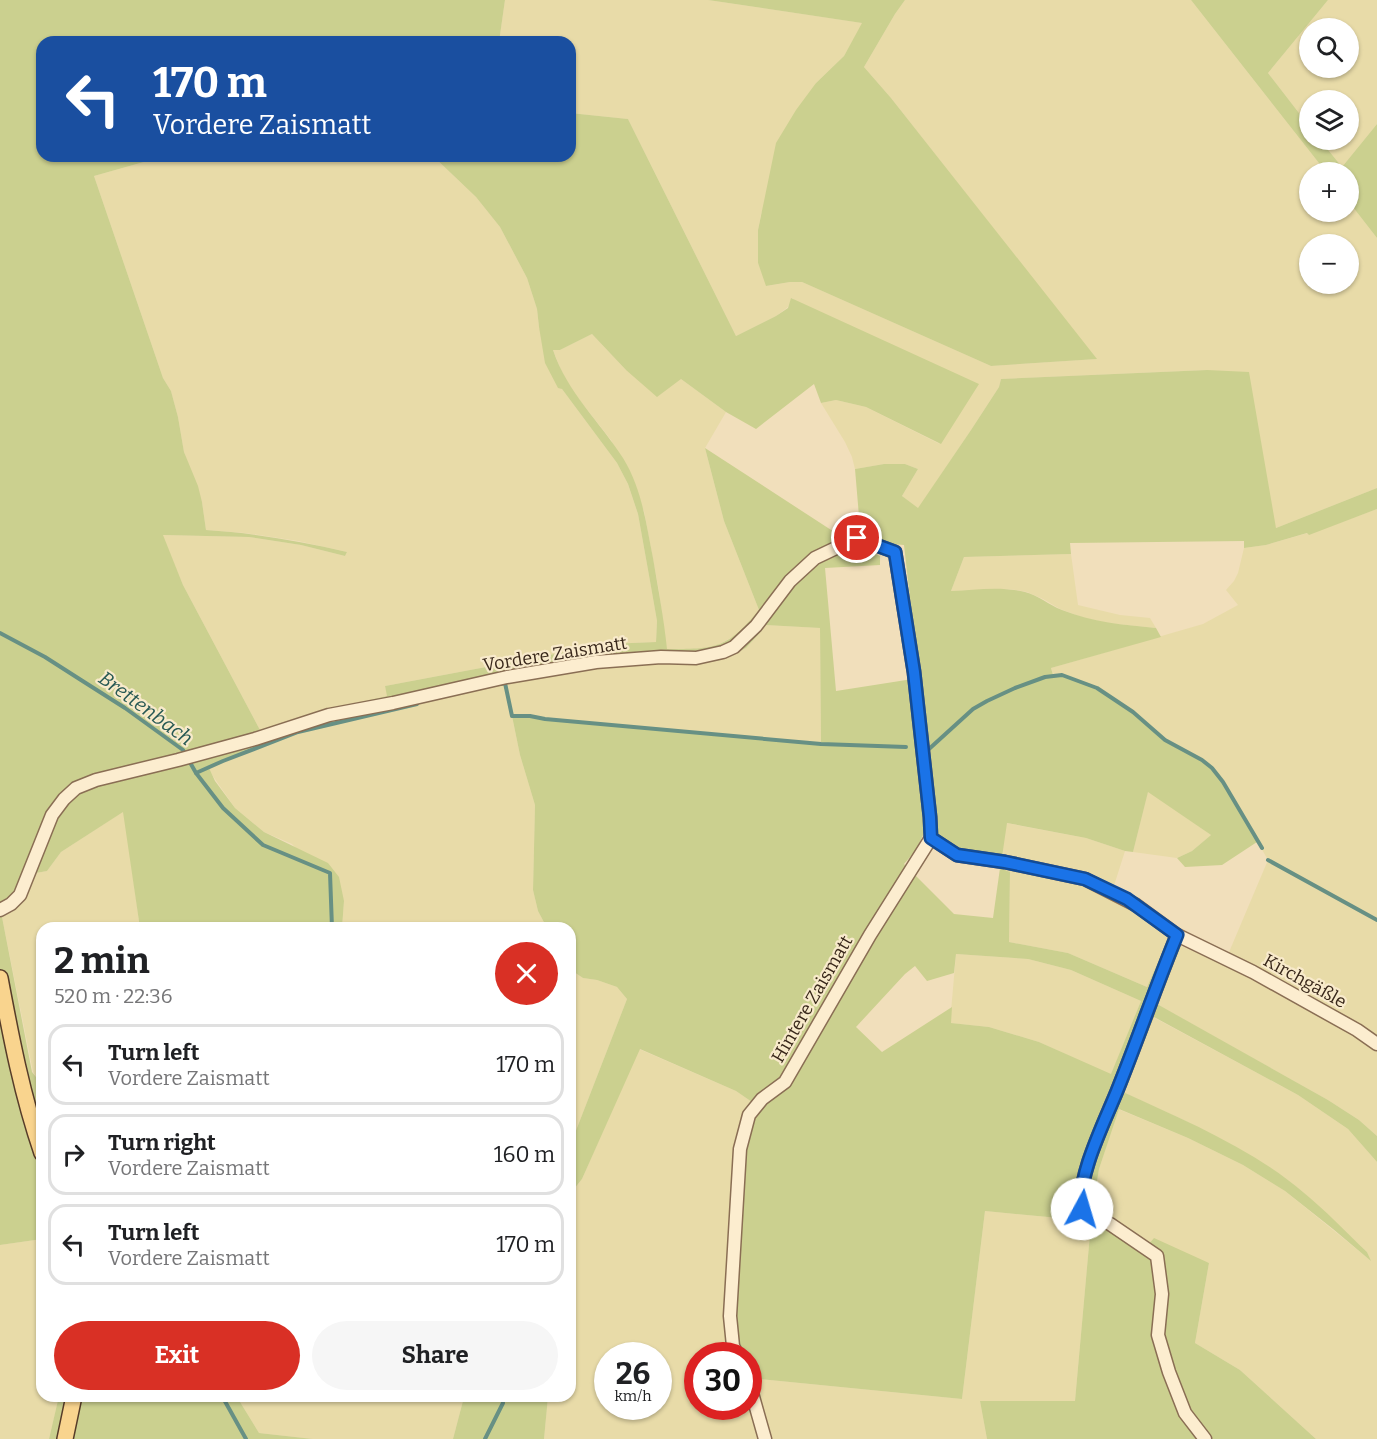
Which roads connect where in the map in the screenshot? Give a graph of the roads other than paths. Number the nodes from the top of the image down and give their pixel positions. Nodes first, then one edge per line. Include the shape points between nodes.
1 (931, 838) junction
2 (0, 910) edge
3 (1177, 935) junction
4 (0, 978) edge
5 (1377, 1044) edge
6 (36, 1136) edge
7 (733, 1342) edge
8 (73, 1402) edge
9 (760, 1420) edge
10 (65, 1439) edge
11 (765, 1439) edge
12 (1205, 1439) edge

1 - 2 street, Vordere Zaismatt via 914,672 895,552 857,538 815,558 790,581 756,626 723,652 696,658 596,662 507,677 329,715 76,788 52,815 20,895
1 - 3 street via 957,855 1085,879 1127,899
1 - 7 street, Hintere Zaismatt via 785,1082 762,1099 749,1115 740,1149 730,1316
3 - 5 street, Kirchgäßle via 1254,972
3 - 12 street via 1090,1158 1080,1200 1082,1209 1090,1215 1157,1256 1162,1294 1158,1335 1185,1413
4 - 6 main road via 17,1068
8 - 10 main road
9 - 11 street

